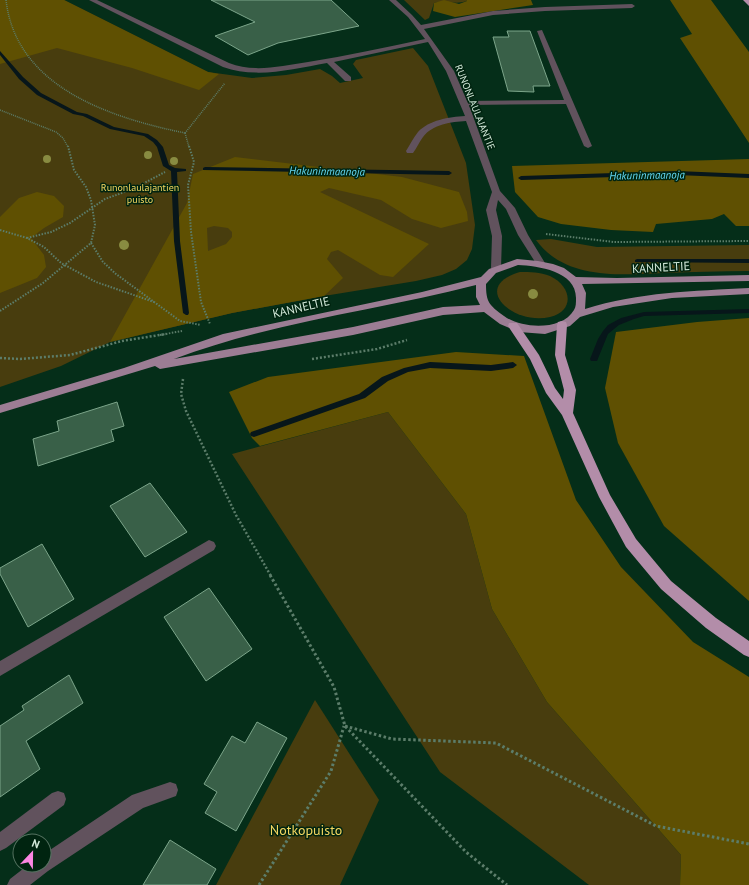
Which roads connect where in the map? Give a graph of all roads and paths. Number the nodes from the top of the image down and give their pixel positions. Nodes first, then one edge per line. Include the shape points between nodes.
1 (6, 0) edge
2 (92, 0) edge
3 (392, 0) edge
4 (746, 0) edge
5 (749, 4) edge
6 (632, 6) dead end
7 (419, 28) junction
8 (540, 31) dead end
9 (430, 40) junction
10 (329, 61) junction
11 (237, 69) junction
12 (348, 79) dead end
13 (569, 102) junction
14 (464, 103) junction
15 (0, 110) edge
16 (469, 118) junction
17 (185, 133) junction
18 (588, 146) dead end
19 (410, 151) dead end
20 (165, 172) dead end
21 (496, 192) junction
22 (92, 207) junction
23 (0, 230) edge
24 (523, 235) junction
25 (27, 238) junction
26 (749, 241) edge
27 (91, 243) junction
28 (540, 263) junction
29 (65, 265) junction
30 (496, 268) junction
31 (749, 278) edge
32 (483, 280) junction
33 (573, 280) junction
34 (749, 292) edge
35 (154, 302) junction
36 (486, 308) junction
37 (0, 311) edge
38 (576, 315) junction
39 (562, 325) junction
40 (513, 326) junction
41 (212, 327) junction
42 (197, 329) dead end
43 (189, 330) dead end
44 (0, 358) edge
45 (127, 371) junction
46 (183, 376) dead end
47 (0, 409) edge
48 (567, 413) junction
49 (209, 546) dead end
50 (749, 650) edge
51 (0, 669) edge
52 (345, 726) junction
53 (170, 790) dead end
54 (58, 799) dead end
55 (0, 842) edge
56 (749, 844) edge
57 (52, 858) edge
58 (31, 873) edge
59 (16, 885) edge
60 (259, 885) edge
61 (506, 885) edge

1 - 17 path via 6,13 23,50 54,83 79,99 116,115 155,128
2 - 11 street
3 - 7 street, RUNONLAULAJANTIE
4 - 5 highway
6 - 7 street via 493,13
7 - 9 street, RUNONLAULAJANTIE
8 - 13 street
9 - 10 street
9 - 14 street, RUNONLAULAJANTIE via 450,71
10 - 11 street via 255,72
10 - 12 street
11 - 17 path
13 - 14 street
13 - 18 street
14 - 16 street, RUNONLAULAJANTIE
15 - 22 path via 44,126 63,138 68,145 74,170 86,187
16 - 19 street via 432,126 423,132
16 - 21 street, RUNONLAULAJANTIE
17 - 41 path via 194,162 188,185 201,302
20 - 22 path
21 - 24 street, RUNONLAULAJANTIE via 510,208
21 - 30 street via 491,210 497,236
22 - 25 path via 70,223 51,232
22 - 27 path via 96,225
23 - 25 path
24 - 26 path via 551,234 614,242
24 - 28 street, RUNONLAULAJANTIE
25 - 29 path via 44,247
27 - 29 path
27 - 35 path via 103,262
28 - 30 main road via 517,262
28 - 33 main road via 559,270
29 - 35 path via 96,282
29 - 37 path
30 - 32 main road
31 - 33 main road, KANNELTIE via 709,277 610,282
32 - 36 main road via 479,293
32 - 45 main road, KANNELTIE via 434,293 236,334
33 - 38 main road via 582,298 581,307
34 - 38 main road via 672,295 612,304
35 - 41 path via 180,321
36 - 40 main road
36 - 45 main road, KANNELTIE via 443,311 353,332
38 - 39 main road
39 - 40 main road via 538,330
39 - 48 highway via 560,355 570,390
40 - 48 highway via 535,358 550,390
41 - 42 path
43 - 44 path via 122,341 70,355
45 - 47 main road, KANNELTIE
46 - 52 path via 181,394 186,411 236,515 334,687
48 - 50 highway via 605,497 630,543 666,585 711,623
49 - 51 street
52 - 56 path via 392,739 496,743 656,826
52 - 60 path via 331,771
52 - 61 path via 466,852
53 - 57 street via 138,801
54 - 55 street
58 - 59 street

